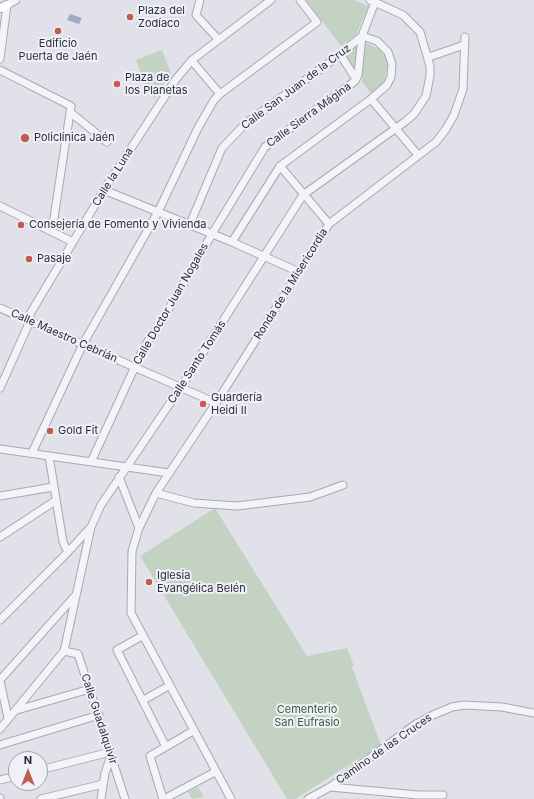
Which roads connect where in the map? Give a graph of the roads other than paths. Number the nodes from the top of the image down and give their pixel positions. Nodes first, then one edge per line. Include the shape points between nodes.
1 (16, 0) edge
2 (200, 0) edge
3 (271, 0) edge
4 (300, 0) edge
5 (373, 1) edge
6 (6, 3) edge
7 (362, 36) junction
8 (465, 37) dead end
9 (218, 39) junction
10 (464, 45) junction
11 (340, 54) junction
12 (429, 57) junction
13 (0, 59) edge
14 (192, 61) junction
15 (0, 70) edge
16 (356, 79) junction
17 (220, 94) junction
18 (372, 99) junction
19 (70, 109) junction
20 (396, 129) junction
21 (107, 142) dead end
22 (418, 155) junction
23 (280, 166) junction
24 (104, 190) junction
25 (303, 195) junction
26 (0, 206) edge
27 (158, 212) junction
28 (190, 224) junction
29 (329, 224) junction
30 (52, 231) junction
31 (212, 234) junction
32 (73, 242) junction
33 (232, 242) junction
34 (264, 256) junction
35 (300, 272) junction
36 (0, 308) edge
37 (30, 321) junction
38 (83, 344) junction
39 (134, 367) junction
40 (182, 387) junction
41 (0, 388) edge
42 (216, 403) junction
43 (0, 449) edge
44 (32, 453) junction
45 (49, 456) junction
46 (90, 462) junction
47 (127, 466) junction
48 (169, 473) junction
49 (119, 477) junction
50 (342, 485) dead end
51 (53, 487) junction
52 (156, 493) junction
53 (0, 496) edge
54 (55, 501) junction
55 (146, 512) junction
56 (134, 513) junction
57 (91, 527) junction
58 (139, 528) junction
59 (0, 537) edge
60 (68, 552) junction
61 (75, 595) junction
62 (0, 620) edge
63 (142, 636) junction
64 (64, 651) junction
65 (0, 681) edge
66 (90, 688) junction
67 (165, 688) dead end
68 (147, 698) dead end
69 (16, 710) junction
70 (534, 713) edge
71 (98, 715) junction
72 (8, 718) junction
73 (0, 729) edge
74 (193, 731) junction
75 (0, 745) edge
76 (166, 747) junction
77 (110, 754) junction
78 (48, 768) edge
79 (215, 772) junction
80 (103, 784) junction
81 (330, 788) junction
82 (443, 795) dead end
83 (430, 797) edge
84 (41, 799) edge
85 (101, 799) edge
86 (125, 799) edge
87 (164, 799) edge
88 (231, 799) edge
89 (308, 799) edge

1 - 6 street
2 - 9 street via 196,15
3 - 9 street, Calle la Luna
4 - 17 street via 317,22
5 - 7 street
5 - 12 street via 403,15 417,27
6 - 13 street
7 - 11 street, Calle San Juan de la Cruz
7 - 16 street
7 - 18 street via 377,41 388,52 392,64 389,81
8 - 10 street, Ronda de la Misericordia
9 - 14 street, Calle la Luna
10 - 12 street
10 - 22 street, Ronda de la Misericordia via 465,73 461,98 446,129 436,142
11 - 16 street
11 - 28 street, Calle San Juan de la Cruz via 245,124 222,148
12 - 20 street via 430,76 426,96 414,114
14 - 17 street
14 - 24 street, Calle la Luna via 176,79
15 - 19 street
16 - 31 street, Calle Sierra Mágina via 265,147
17 - 27 street via 198,128
18 - 20 street
18 - 23 street
19 - 21 street
19 - 30 street
20 - 22 street
20 - 25 street
22 - 29 street, Ronda de la Misericordia
23 - 25 street
23 - 33 street
24 - 27 street
24 - 32 street, Calle la Luna
25 - 29 street
25 - 34 street, Calle Santo Tomás
26 - 30 street
27 - 28 street
27 - 38 street
28 - 31 street
29 - 35 street, Ronda de la Misericordia
30 - 32 street
31 - 33 street
31 - 39 street, Calle Doctor Juan Nogales
32 - 37 street, Calle la Luna via 30,314
33 - 34 street
34 - 35 street
34 - 40 street, Calle Santo Tomás
35 - 42 street, Ronda de la Misericordia
36 - 37 street, Calle Maestro Cebrián
37 - 38 street, Calle Maestro Cebrián
37 - 41 street, Calle la Luna
38 - 39 street, Calle Maestro Cebrián
38 - 44 street
39 - 40 street, Calle Maestro Cebrián
39 - 46 street, Calle Doctor Juan Nogales
40 - 42 street, Calle Maestro Cebrián
40 - 47 street, Calle Santo Tomás
42 - 48 street, Ronda de la Misericordia
43 - 44 street
44 - 45 street
45 - 46 street
45 - 51 street
46 - 47 street
47 - 48 street
47 - 49 street, Calle Santo Tomás
48 - 52 street, Ronda de la Misericordia
49 - 56 street
49 - 57 street, Calle Santo Tomás via 101,505
50 - 52 street via 310,497 237,506 194,503
51 - 53 street
51 - 54 street
52 - 55 street, Ronda de la Misericordia
54 - 59 street
54 - 60 street via 63,542
55 - 56 street
55 - 58 street, Ronda de la Misericordia
56 - 58 street
57 - 60 street
57 - 61 street
58 - 63 street, Ronda de la Misericordia via 132,551 131,612
60 - 62 street
61 - 64 street
61 - 65 street
63 - 74 street, Ronda de la Misericordia
63 - 76 street via 117,650
64 - 66 street, Calle Guadalquivir via 78,654
64 - 69 street
65 - 72 street
66 - 69 street
66 - 71 street, Calle Guadalquivir
67 - 68 street
69 - 72 street
70 - 81 street, Camino de las Cruces via 502,707 452,707 416,724
71 - 75 street
71 - 77 street, Calle Guadalquivir
72 - 73 street
74 - 76 street
74 - 79 street, Ronda de la Misericordia
76 - 87 street via 150,756
77 - 78 street
77 - 80 street
77 - 86 street, Calle Guadalquivir
79 - 87 street
79 - 88 street, Ronda de la Misericordia
80 - 84 street
80 - 85 street
81 - 83 street
81 - 89 street, Camino de las Cruces
82 - 83 street

